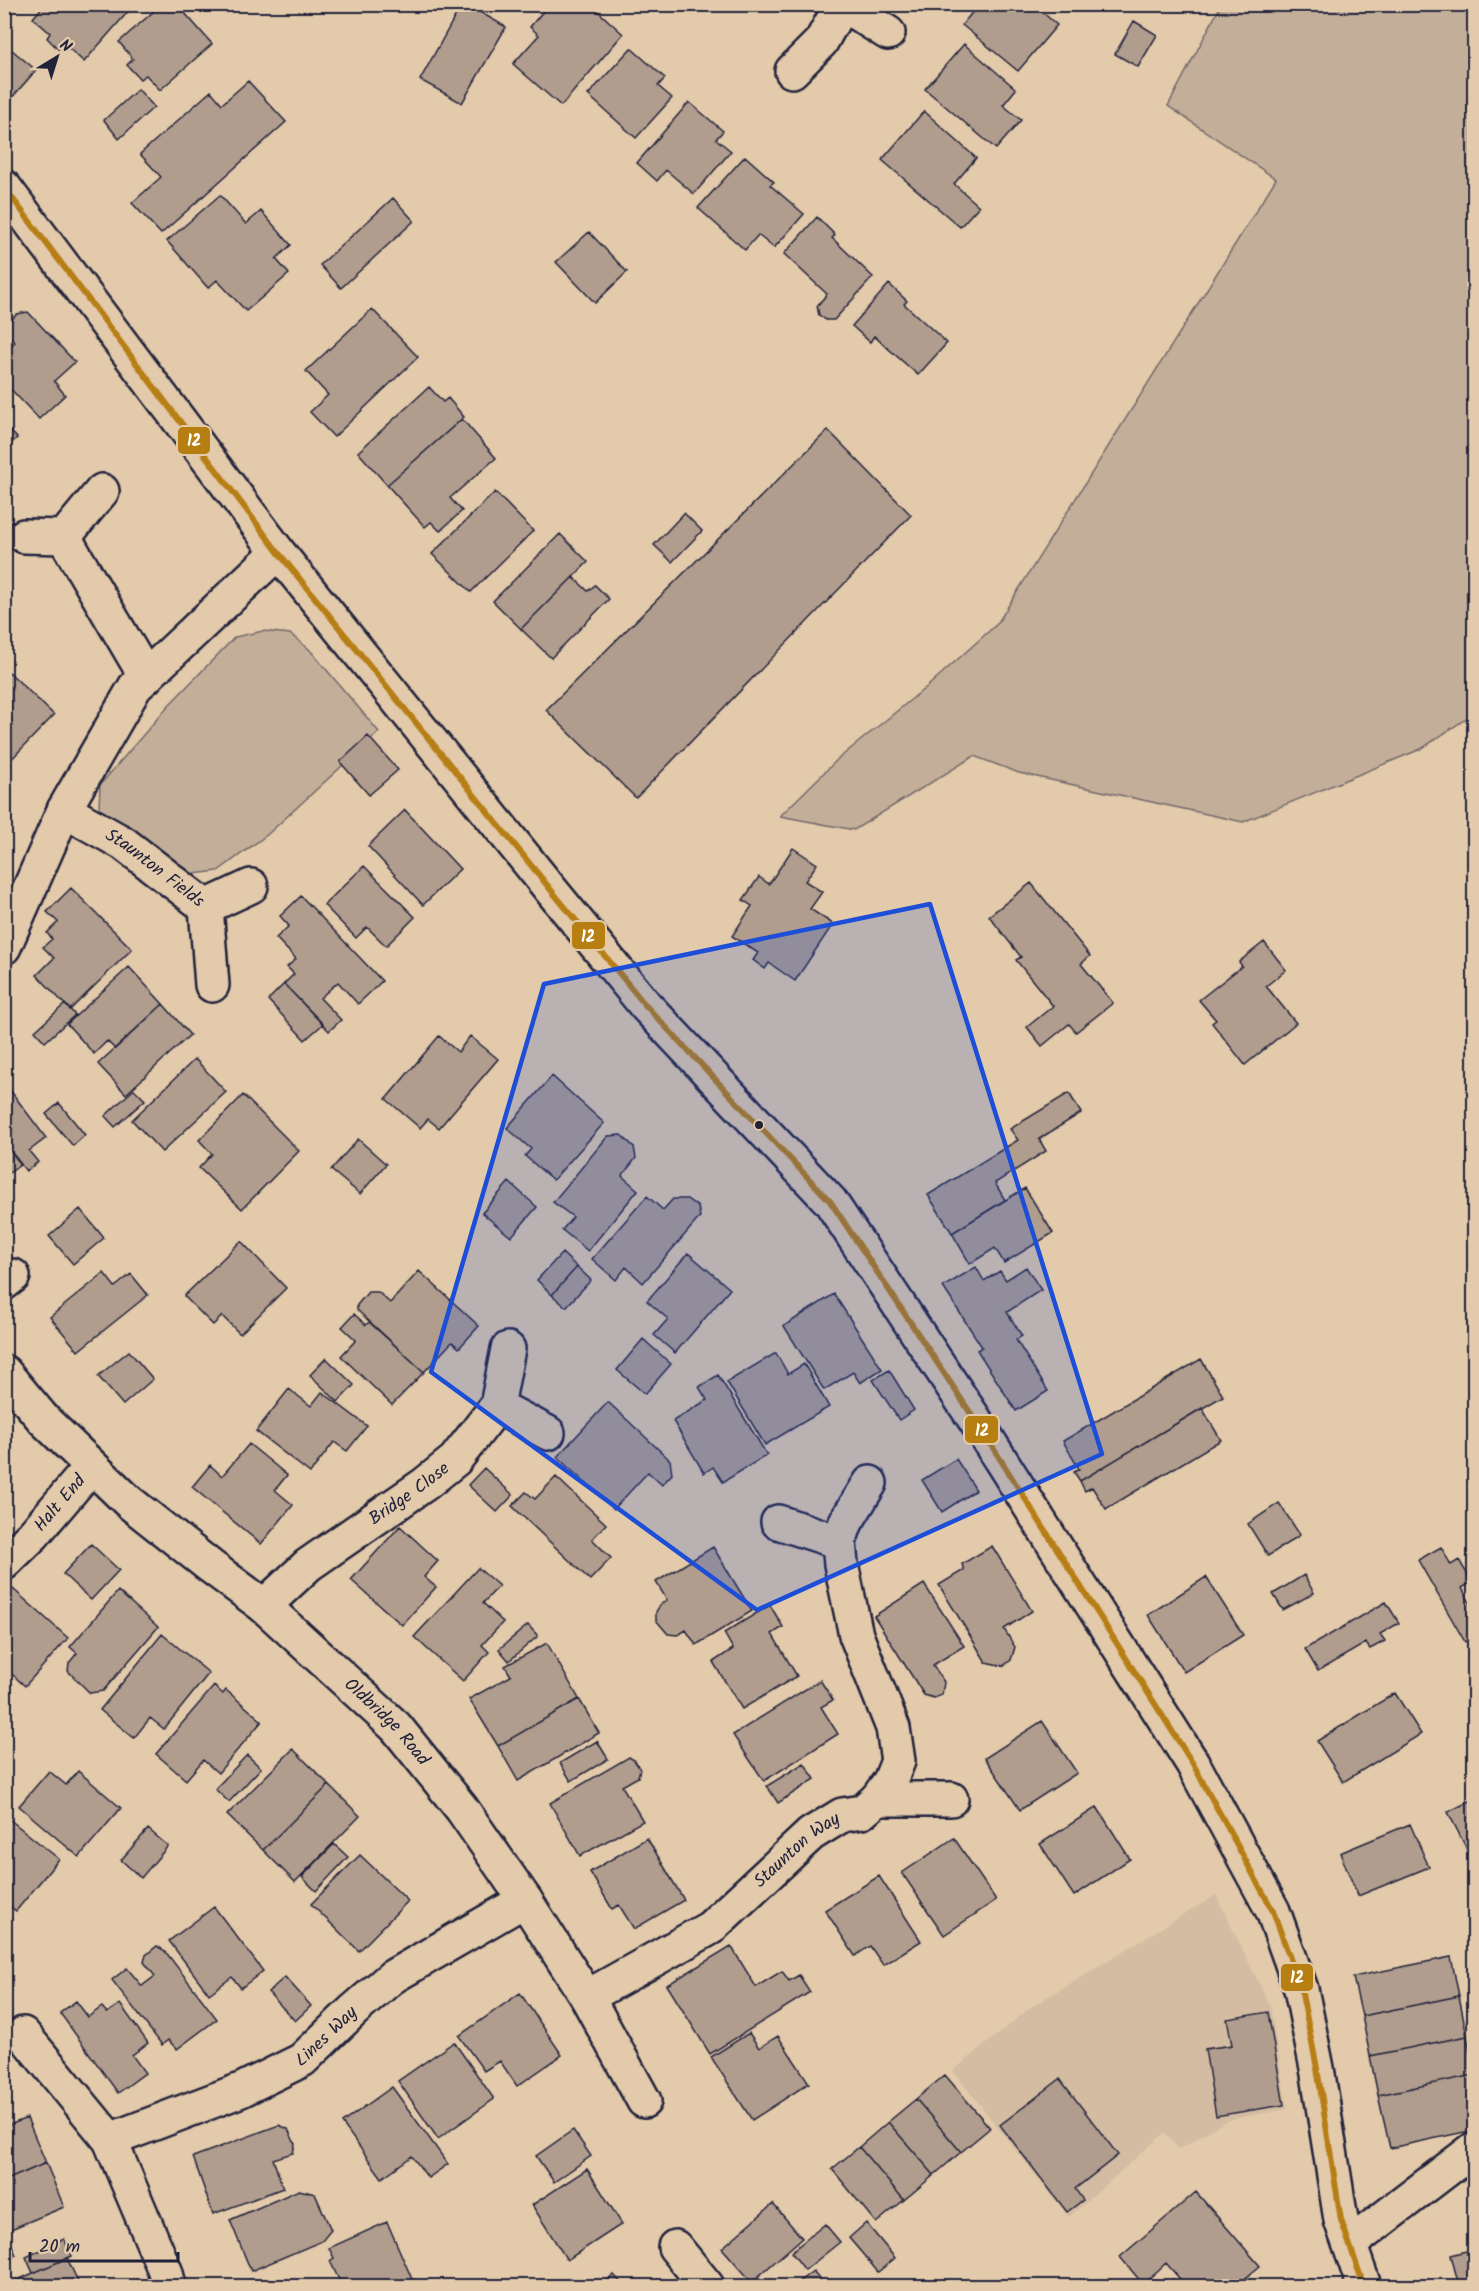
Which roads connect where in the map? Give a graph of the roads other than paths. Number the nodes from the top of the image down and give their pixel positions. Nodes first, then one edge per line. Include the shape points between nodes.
1 (842, 4) edge
2 (888, 33) dead end
3 (792, 71) dead end
4 (4, 187) edge
5 (102, 491) dead end
6 (24, 536) dead end
7 (64, 537) junction
8 (278, 552) junction
9 (146, 677) junction
10 (64, 810) junction
11 (251, 886) dead end
12 (206, 907) junction
13 (4, 946) edge
14 (212, 985) dead end
15 (508, 1349) dead end
16 (4, 1372) edge
17 (498, 1406) junction
18 (548, 1433) dead end
19 (91, 1467) junction
20 (870, 1482) dead end
21 (778, 1522) dead end
22 (839, 1542) junction
23 (4, 1563) edge
24 (264, 1606) junction
25 (951, 1798) dead end
26 (877, 1799) junction
27 (525, 1900) junction
28 (587, 1997) junction
29 (24, 2034) dead end
30 (644, 2101) dead end
31 (110, 2140) junction
32 (1474, 2149) edge
33 (1350, 2244) junction
34 (675, 2247) dead end
35 (169, 2286) edge
36 (707, 2286) edge
37 (1364, 2286) edge

1 - 2 street
1 - 3 street via 821,42
4 - 8 street
5 - 7 street
6 - 7 street
7 - 9 street
8 - 9 street
8 - 33 street via 646,1006 830,1201 983,1432 1193,1764 1273,1911 1301,1989 1341,2220
9 - 10 street via 135,687
10 - 12 street, Staunton Fields via 123,843
10 - 13 street
11 - 12 street
12 - 14 street, Staunton Fields
15 - 17 street, Bridge Close
16 - 19 street, Oldbridge Road
17 - 18 street
17 - 24 street, Bridge Close via 455,1460 308,1565
19 - 23 street, Halt End
19 - 24 street, Oldbridge Road via 138,1510
20 - 22 street, Staunton Way
21 - 22 street
22 - 26 street, Staunton Way via 856,1635 893,1728 898,1761
24 - 27 street, Oldbridge Road via 396,1727 462,1809
25 - 26 street
26 - 28 street, Staunton Way via 862,1812 842,1815 811,1834 710,1928
27 - 28 street, Oldbridge Road
27 - 31 street, Lines Way via 392,1977 302,2060 241,2090
28 - 30 street, Oldbridge Road
29 - 31 street
31 - 35 street
32 - 33 street
33 - 37 street
34 - 36 street

